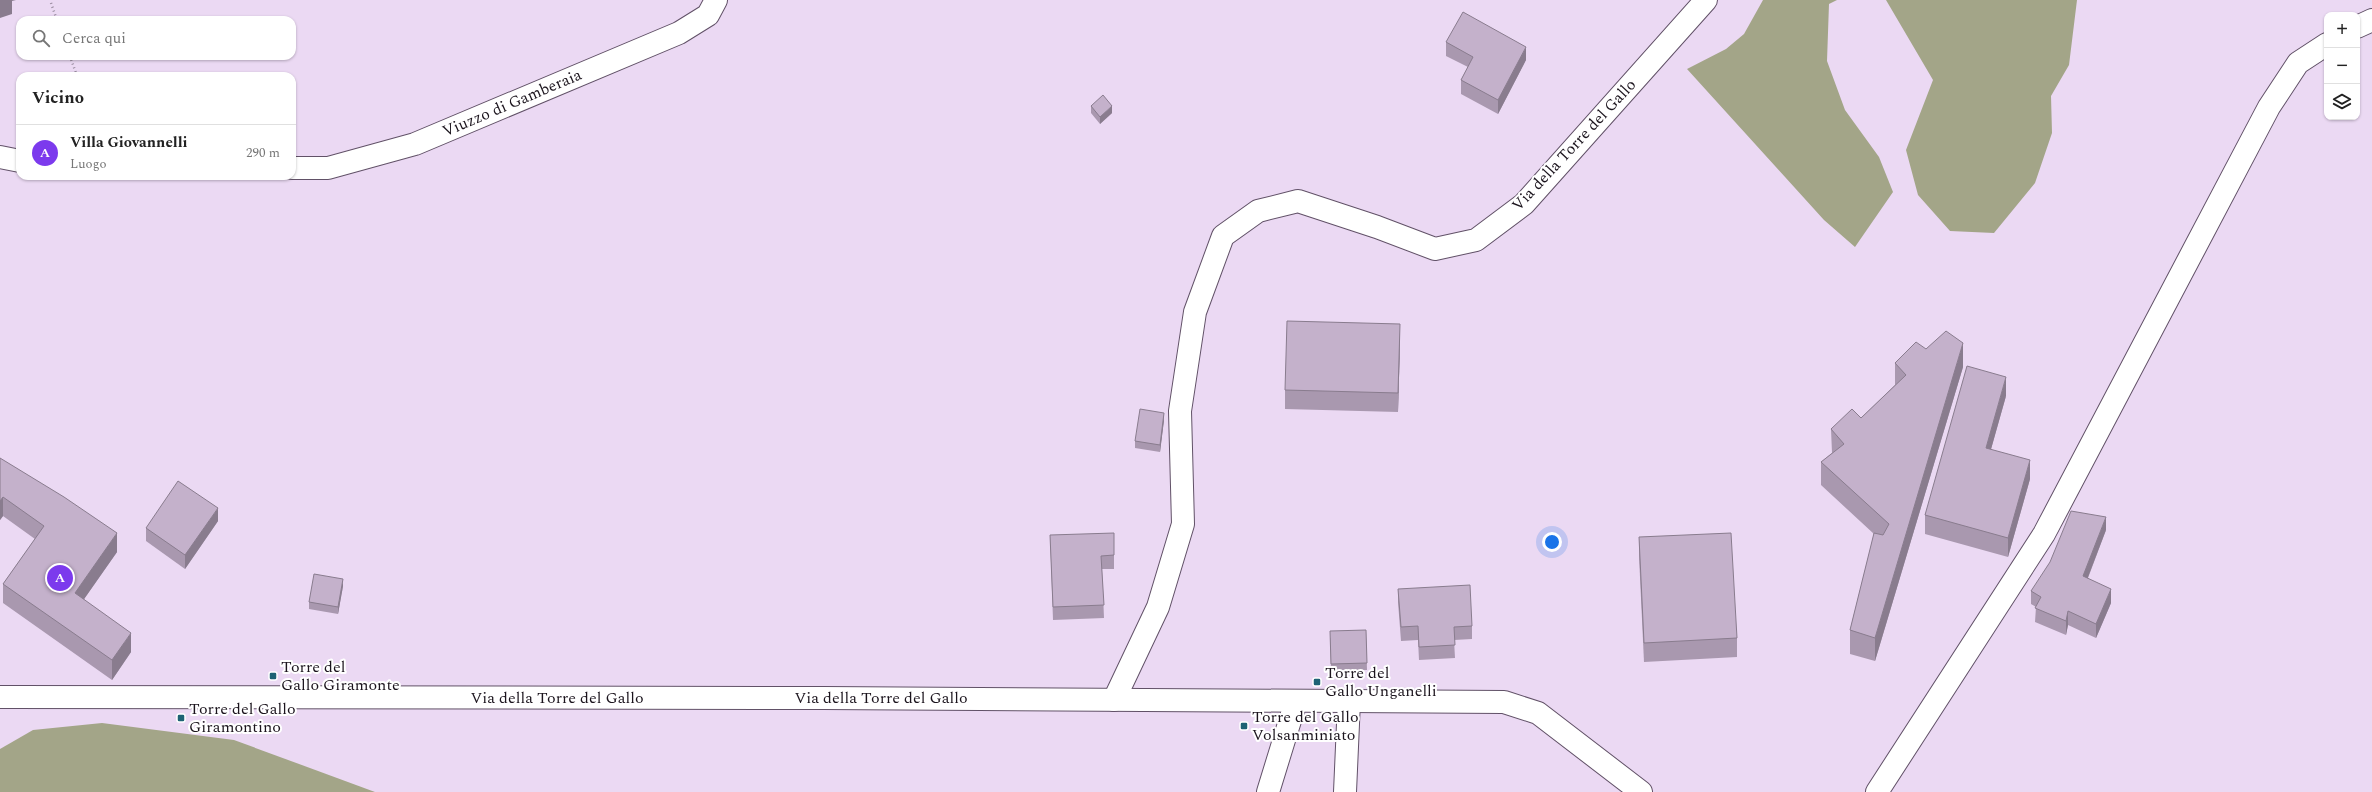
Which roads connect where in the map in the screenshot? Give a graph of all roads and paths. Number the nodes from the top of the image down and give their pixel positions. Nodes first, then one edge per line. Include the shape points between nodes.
1 (716, 0) edge
2 (1706, 0) edge
3 (51, 3) dead end
4 (56, 16) edge
5 (2372, 20) edge
6 (2360, 26) edge
7 (2324, 46) edge
8 (71, 60) edge
9 (75, 72) edge
10 (0, 157) edge
11 (16, 160) edge
12 (296, 168) edge
13 (0, 697) edge
14 (1114, 700) junction
15 (1296, 701) junction
16 (1349, 701) junction
17 (1268, 792) edge
18 (1345, 792) edge
19 (1641, 792) edge
20 (1877, 792) edge

1 - 12 street, Viuzzo di Gamberaia via 708,15 679,33 414,144 328,168
2 - 14 street, Via della Torre del Gallo via 1524,204 1476,240 1435,249 1377,226 1298,201 1258,211 1223,236 1195,312 1180,411 1183,524 1158,607
3 - 4 path
5 - 6 street
7 - 20 street via 2298,62 2269,107 2044,534
8 - 9 path
10 - 11 street
13 - 14 street, Via della Torre del Gallo
14 - 15 street, Via della Torre del Gallo
15 - 16 street, Via della Torre del Gallo
15 - 17 street
16 - 18 street
16 - 19 street, Via della Torre del Gallo via 1504,702 1538,713

